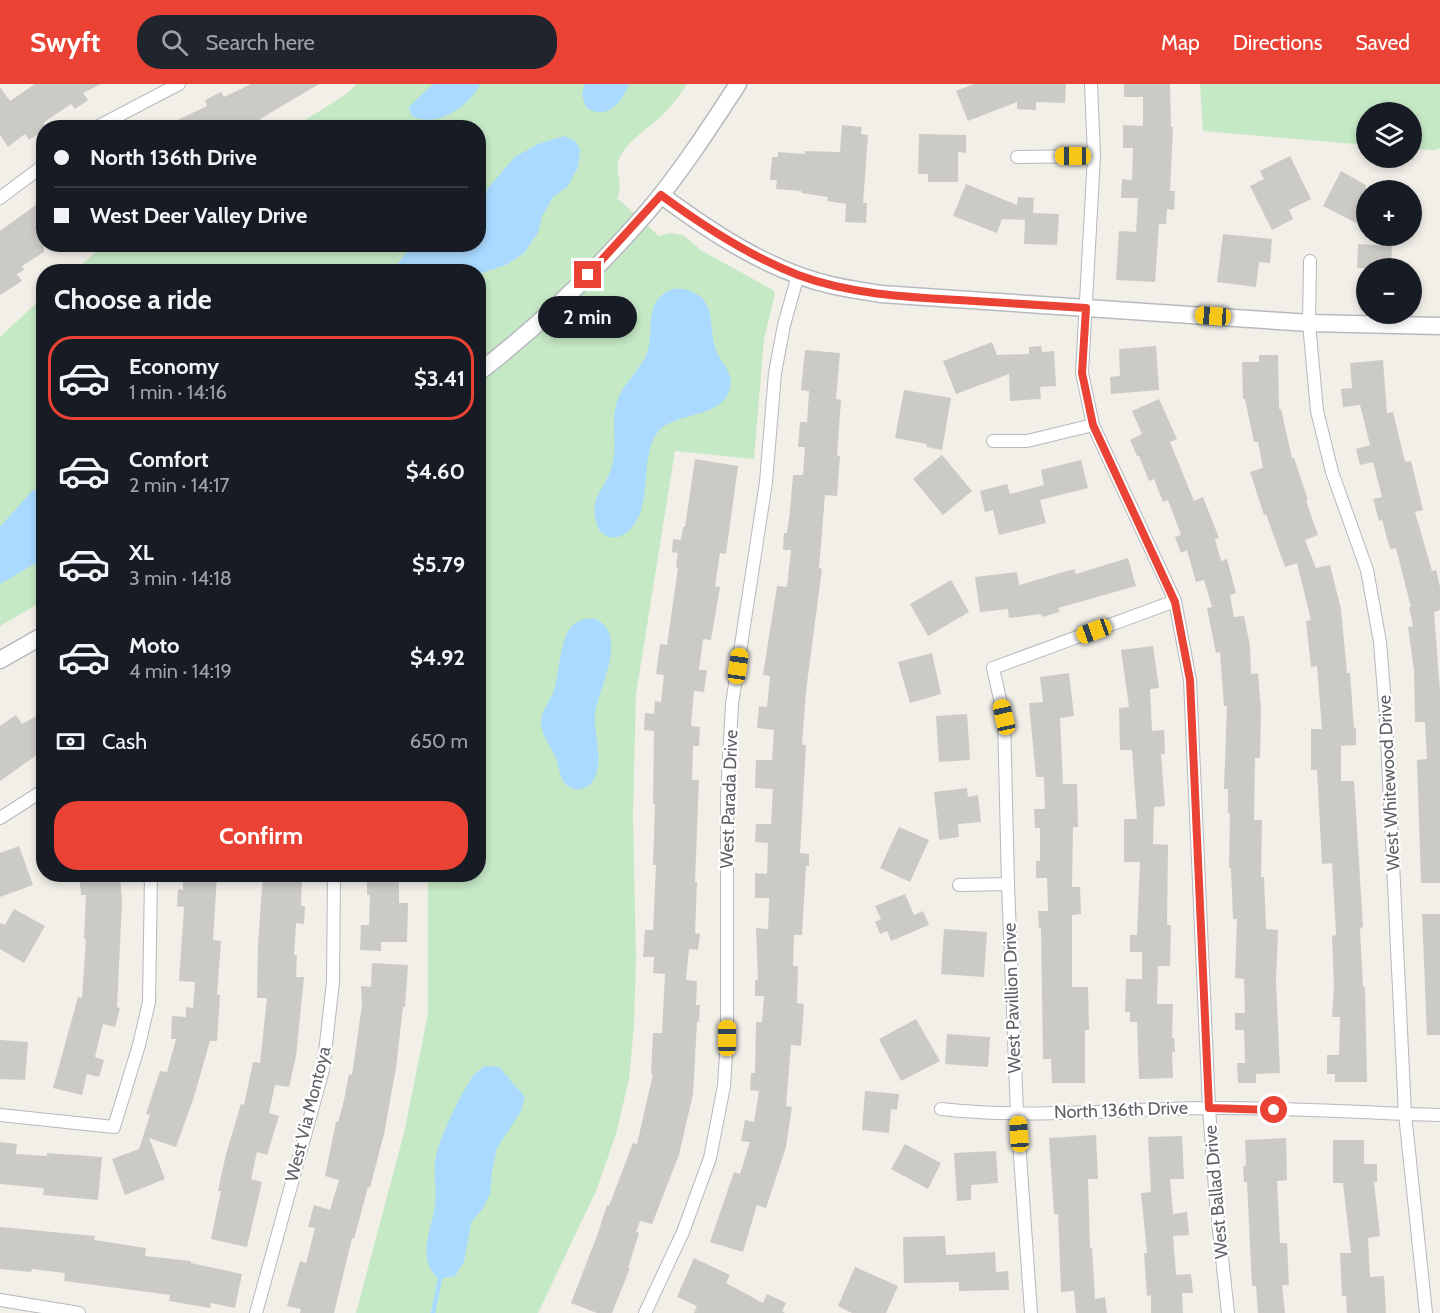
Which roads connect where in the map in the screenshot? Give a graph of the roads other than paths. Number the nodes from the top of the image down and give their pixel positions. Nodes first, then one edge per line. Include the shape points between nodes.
1 (179, 84) edge
2 (738, 84) edge
3 (1091, 84) edge
4 (110, 120) edge
5 (1094, 156) junction
6 (1017, 157) dead end
7 (36, 171) edge
8 (661, 195) junction
9 (0, 198) edge
10 (1310, 261) dead end
11 (798, 275) junction
12 (1086, 308) junction
13 (1309, 323) junction
14 (1440, 326) edge
15 (486, 366) edge
16 (1093, 425) junction
17 (993, 441) dead end
18 (1175, 602) junction
19 (36, 640) edge
20 (0, 660) edge
21 (36, 795) edge
22 (0, 818) edge
23 (151, 882) edge
24 (334, 882) edge
25 (1008, 884) junction
26 (959, 885) dead end
27 (1209, 1108) junction
28 (941, 1109) dead end
29 (1017, 1113) junction
30 (0, 1114) edge
31 (1405, 1114) junction
32 (1440, 1115) edge
33 (0, 1300) edge
34 (79, 1313) edge
35 (256, 1313) edge
36 (645, 1313) edge
37 (1031, 1313) edge
38 (1228, 1313) edge
39 (1426, 1313) edge

1 - 4 street
2 - 8 street
3 - 5 street, West Ballad Drive
5 - 6 street
5 - 12 street, West Ballad Drive
7 - 9 street
8 - 11 street via 756,257
8 - 15 street via 588,275
10 - 13 street, West Whitewood Drive
11 - 12 street via 880,294
11 - 36 street, West Parada Drive via 775,373 766,482 732,704 727,796 724,1086 710,1158 683,1232
12 - 13 street
12 - 16 street, West Ballad Drive via 1082,373
13 - 14 street
13 - 31 street, West Whitewood Drive via 1317,411 1332,472 1366,570 1380,642
16 - 17 street via 1027,441
16 - 18 street, West Ballad Drive
18 - 25 street, West Pavillion Drive via 993,668 1004,717
18 - 27 street, West Ballad Drive via 1190,680
19 - 20 street
21 - 22 street
23 - 30 street via 149,1002 114,1127
24 - 35 street, West Via Montoya via 333,982 323,1070
25 - 26 street
25 - 29 street, West Pavillion Drive
27 - 29 street, North 136th Drive
27 - 31 street, North 136th Drive
27 - 38 street, West Ballad Drive
28 - 29 street
29 - 37 street, West Pavillion Drive
31 - 32 street, North 136th Drive
31 - 39 street, West Whitewood Drive
33 - 34 street

